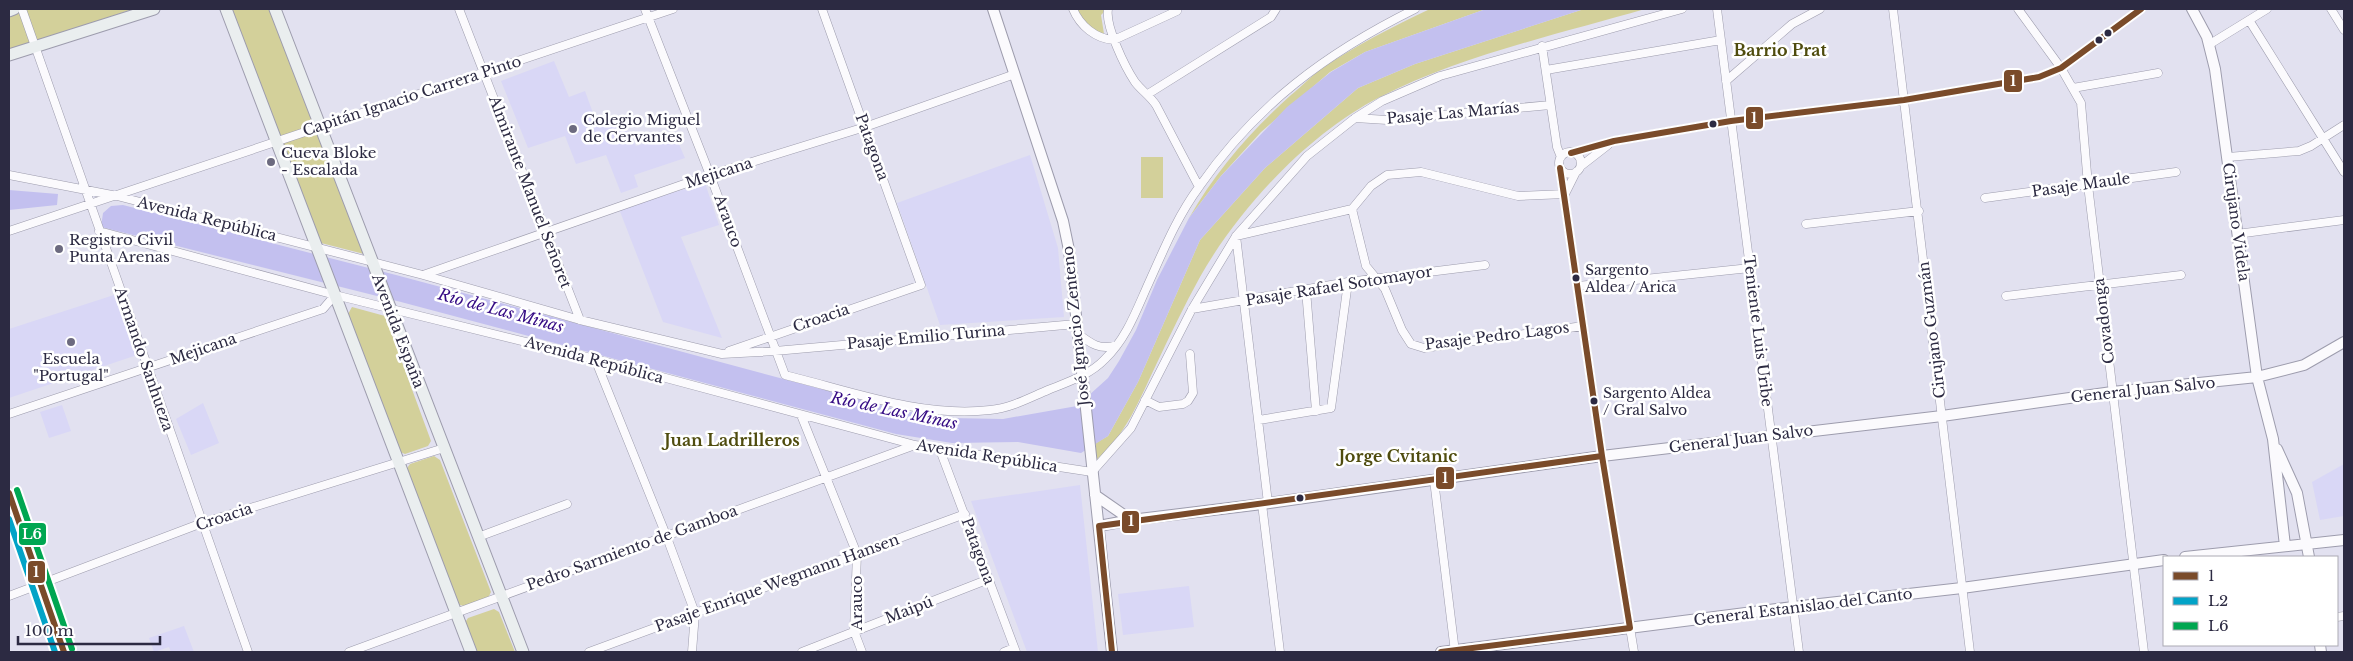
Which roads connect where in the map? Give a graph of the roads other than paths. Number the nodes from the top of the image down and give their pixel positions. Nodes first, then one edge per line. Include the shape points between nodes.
1 (14, 9) edge
2 (22, 9) edge
3 (154, 9) edge
4 (226, 9) edge
5 (275, 9) edge
6 (459, 9) edge
7 (673, 9) edge
8 (822, 9) edge
9 (993, 9) edge
10 (1073, 9) edge
11 (1108, 9) edge
12 (1276, 9) edge
13 (1415, 9) edge
14 (1682, 9) edge
15 (1717, 9) edge
16 (1820, 9) edge
17 (1893, 9) edge
18 (2018, 9) edge
19 (2141, 9) edge
20 (2192, 9) edge
21 (2267, 9) edge
22 (2331, 9) edge
23 (9, 11) edge
24 (1176, 11) dead end
25 (646, 13) edge
26 (2249, 20) junction
27 (2344, 30) edge
28 (1114, 40) junction
29 (1721, 40) junction
30 (2210, 44) junction
31 (35, 46) junction
32 (1542, 46) junction
33 (9, 55) edge
34 (2061, 68) junction
35 (1546, 70) junction
36 (484, 73) junction
37 (1015, 74) junction
38 (2158, 74) dead end
39 (1726, 80) junction
40 (2073, 88) junction
41 (1148, 94) junction
42 (1904, 100) junction
43 (1550, 104) junction
44 (1355, 118) junction
45 (1731, 121) junction
46 (2344, 125) edge
47 (320, 126) junction
48 (865, 127) junction
49 (2322, 138) junction
50 (277, 141) junction
51 (1614, 141) junction
52 (1571, 153) junction
53 (2228, 157) junction
54 (1561, 158) junction
55 (1560, 168) junction
56 (1578, 169) junction
57 (2176, 172) dead end
58 (2344, 172) edge
59 (9, 175) edge
60 (710, 175) junction
61 (2088, 185) junction
62 (1198, 186) junction
63 (86, 188) junction
64 (1565, 194) junction
65 (119, 196) junction
66 (1985, 198) dead end
67 (92, 205) junction
68 (1352, 209) junction
69 (1918, 211) junction
70 (2344, 220) edge
71 (1806, 224) dead end
72 (100, 230) junction
73 (9, 232) edge
74 (548, 232) junction
75 (2238, 234) junction
76 (1236, 236) junction
77 (318, 250) junction
78 (373, 264) junction
79 (1485, 265) dead end
80 (1750, 268) junction
81 (423, 275) junction
82 (2180, 275) dead end
83 (1375, 278) junction
84 (1348, 282) junction
85 (921, 285) joint
86 (2100, 285) junction
87 (1578, 286) junction
88 (1306, 290) junction
89 (334, 291) junction
90 (2006, 296) dead end
91 (1244, 300) junction
92 (388, 305) junction
93 (1192, 308) junction
94 (580, 320) junction
95 (1583, 326) junction
96 (1077, 328) junction
97 (770, 336) junction
98 (2344, 342) edge
99 (1118, 344) junction
100 (775, 351) junction
101 (722, 354) junction
102 (1190, 354) dead end
103 (595, 359) junction
104 (147, 368) junction
105 (1081, 377) junction
106 (2257, 377) junction
107 (2112, 392) junction
108 (1145, 400) junction
109 (1316, 411) junction
110 (9, 414) edge
111 (801, 415) junction
112 (1942, 416) junction
113 (1259, 420) junction
114 (1771, 436) junction
115 (2273, 439) junction
116 (916, 445) junction
117 (444, 448) junction
118 (940, 450) junction
119 (1602, 456) junction
120 (400, 462) junction
121 (1092, 472) junction
122 (827, 477) junction
123 (1434, 480) junction
124 (9, 493) edge
125 (1095, 494) junction
126 (567, 504) dead end
127 (1265, 504) junction
128 (965, 514) junction
129 (1131, 520) junction
130 (202, 523) junction
131 (1099, 526) junction
132 (666, 535) junction
133 (478, 537) junction
134 (2344, 540) edge
135 (2307, 544) junction
136 (2285, 546) junction
137 (857, 554) junction
138 (2194, 556) edge
139 (2309, 556) edge
140 (2163, 560) edge
141 (2133, 563) junction
142 (989, 579) junction
143 (41, 585) junction
144 (1962, 588) junction
145 (502, 595) junction
146 (9, 596) edge
147 (1793, 607) junction
148 (456, 613) junction
149 (695, 613) junction
150 (1630, 628) junction
151 (854, 631) junction
152 (1015, 650) edge
153 (1455, 651) edge
154 (64, 652) edge
155 (248, 652) edge
156 (349, 652) edge
157 (471, 652) edge
158 (523, 652) edge
159 (589, 652) edge
160 (692, 652) edge
161 (802, 652) edge
162 (862, 652) edge
163 (1004, 652) edge
164 (1112, 652) edge
165 (1280, 652) edge
166 (1441, 652) edge
167 (1634, 652) edge
168 (1799, 652) edge
169 (1970, 652) edge
170 (2144, 652) edge

1 - 23 main road
2 - 31 street, Armando Sanhueza
3 - 31 main road
4 - 50 main road
5 - 47 main road, Avenida España
6 - 36 street, Almirante Manuel Señoret
7 - 25 street, Capitán Ignacio Carrera Pinto
8 - 48 street, Patagona
9 - 37 street, José Ignacio Zenteno
10 - 28 street via 1091,32 1105,40
11 - 28 street
12 - 41 street via 1271,17
13 - 62 street via 1340,49 1305,74 1256,117
14 - 32 street
15 - 29 street, Teniente Luis Uribe
16 - 39 street via 1792,24
17 - 42 street, Cirujano Guzmán
18 - 34 street, Covadonga
19 - 34 street
20 - 30 street, Cirujano Videla
21 - 26 street
22 - 27 street
24 - 28 street
25 - 36 street, Capitán Ignacio Carrera Pinto
25 - 60 street, Arauco
26 - 30 street
26 - 49 street
28 - 41 street via 1134,81
29 - 35 street
29 - 39 street, Teniente Luis Uribe
30 - 53 street, Cirujano Videla
31 - 33 main road
31 - 63 street, Armando Sanhueza
32 - 35 street
32 - 44 street via 1412,86
34 - 40 street, Covadonga
34 - 42 street via 2039,77
35 - 43 street
36 - 47 street, Capitán Ignacio Carrera Pinto
36 - 74 street, Almirante Manuel Señoret
37 - 48 street, Mejicana
37 - 96 street, José Ignacio Zenteno via 1063,221
38 - 40 street
39 - 45 street, Teniente Luis Uribe
40 - 61 street, Covadonga via 2081,103
41 - 62 street
42 - 45 street
42 - 69 street, Cirujano Guzmán
43 - 44 street, Pasaje Las Marías via 1387,120
43 - 54 street
44 - 76 street via 1307,156
45 - 51 street
45 - 80 street, Teniente Luis Uribe
46 - 49 street
47 - 50 street, Capitán Ignacio Carrera Pinto
47 - 78 main road, Avenida España
48 - 60 street, Mejicana
48 - 85 street, Patagona
49 - 53 street via 2299,150
49 - 58 street
50 - 65 street, Capitán Ignacio Carrera Pinto
50 - 77 main road
51 - 52 street
51 - 56 street
52 - 54 street
52 - 56 street via 1580,159
53 - 75 street, Cirujano Videla
54 - 55 street
55 - 56 street via 1566,173
55 - 64 street
56 - 64 street
57 - 61 street, Pasaje Maule
59 - 63 street, Avenida República
60 - 74 street, Mejicana
60 - 97 street, Arauco
61 - 66 street, Pasaje Maule
61 - 86 street, Covadonga
62 - 99 street
63 - 65 street, Avenida República
63 - 67 street, Armando Sanhueza
64 - 68 street via 1518,196 1421,172 1387,175 1378,179
64 - 87 street
65 - 67 street, Capitán Ignacio Carrera Pinto
65 - 77 street, Avenida República
67 - 72 street, Armando Sanhueza
67 - 73 street, Capitán Ignacio Carrera Pinto
68 - 76 street
68 - 83 street via 1366,266
69 - 71 street
69 - 112 street, Cirujano Guzmán
70 - 75 street
72 - 89 street, Avenida República
72 - 104 street, Armando Sanhueza
74 - 81 street, Mejicana
74 - 94 street, Almirante Manuel Señoret
75 - 106 street, Cirujano Videla
76 - 91 street
76 - 93 street
77 - 78 street, Avenida República
77 - 89 main road
78 - 81 street, Avenida República
78 - 92 main road, Avenida España
79 - 83 street, Pasaje Rafael Sotomayor
80 - 87 street
80 - 114 street, Teniente Luis Uribe
81 - 94 street, Avenida República
82 - 86 street
83 - 84 street, Pasaje Rafael Sotomayor
83 - 95 street, Pasaje Pedro Lagos via 1385,289 1411,344 1424,348
84 - 88 street, Pasaje Rafael Sotomayor
84 - 109 street via 1331,408
85 - 97 street, Croacia
86 - 90 street
86 - 107 street, Covadonga
87 - 95 street
88 - 91 street, Pasaje Rafael Sotomayor
88 - 109 street
89 - 92 street, Avenida República
89 - 104 street, Mejicana via 323,308
89 - 120 main road
91 - 93 street, Pasaje Rafael Sotomayor
91 - 113 street
92 - 103 street, Avenida República
92 - 117 main road, Avenida España
93 - 108 street
94 - 101 street, Avenida República
95 - 119 street
96 - 99 street via 1092,345 1109,348
96 - 100 street, Pasaje Emilio Turina
96 - 105 street, José Ignacio Zenteno
97 - 100 street, Arauco
97 - 101 street, Croacia
98 - 106 street, General Juan Salvo via 2304,365
99 - 105 street via 1104,361
100 - 101 street, Pasaje Emilio Turina
100 - 105 street, Arauco via 785,375 909,405 963,412 1015,405
102 - 108 street via 1193,393 1188,401 1159,407
103 - 111 street, Avenida República
103 - 132 street
104 - 110 street, Mejicana
104 - 130 street, Armando Sanhueza
105 - 121 street, José Ignacio Zenteno
106 - 107 street, General Juan Salvo
106 - 115 street, Cirujano Videla
107 - 112 street, General Juan Salvo
107 - 141 street, Covadonga
108 - 121 street via 1131,428
109 - 113 street
111 - 116 street, Avenida República
111 - 122 street, Arauco
112 - 114 street, General Juan Salvo
112 - 144 street, Cirujano Guzmán
113 - 127 street
114 - 119 street, General Juan Salvo
114 - 147 street, Teniente Luis Uribe
115 - 135 street, Cirujano Videla via 2296,493
115 - 136 street, Cirujano Videla
116 - 118 street, Avenida República
116 - 122 street, Pedro Sarmiento de Gamboa
117 - 120 street, Croacia
117 - 133 main road, Avenida España
118 - 121 street, Avenida República
118 - 128 street, Patagona
119 - 123 street, General Juan Salvo
119 - 150 street
120 - 130 street, Croacia
120 - 148 main road
121 - 125 street, José Ignacio Zenteno
122 - 132 street, Pedro Sarmiento de Gamboa
122 - 137 street, Arauco
123 - 127 street, General Juan Salvo
123 - 153 street
124 - 143 street
125 - 129 street
125 - 131 street, José Ignacio Zenteno
126 - 133 street
127 - 129 street, General Juan Salvo
127 - 165 street
128 - 137 street, Pasaje Enrique Wegmann Hansen
128 - 142 street, Patagona
129 - 131 street, General Juan Salvo
130 - 143 street, Croacia
130 - 155 street, Armando Sanhueza
131 - 164 street, José Ignacio Zenteno
132 - 145 street, Pedro Sarmiento de Gamboa
132 - 149 street
133 - 145 main road, Avenida España
134 - 135 street
135 - 136 street
135 - 139 street, Cirujano Videla
136 - 138 street
137 - 149 street, Pasaje Enrique Wegmann Hansen
137 - 151 street, Arauco
140 - 141 street, General Estanislao del Canto
141 - 144 street, General Estanislao del Canto
141 - 170 street, Covadonga
142 - 151 street, Maipú
142 - 152 street, Patagona
143 - 146 street, Croacia
143 - 154 street
144 - 147 street, General Estanislao del Canto
144 - 169 street, Cirujano Guzmán
145 - 148 street, Pedro Sarmiento de Gamboa
145 - 158 main road, Avenida España
147 - 150 street, General Estanislao del Canto
147 - 168 street, Teniente Luis Uribe
148 - 156 street, Pedro Sarmiento de Gamboa
148 - 157 main road
149 - 159 street, Pasaje Enrique Wegmann Hansen
149 - 160 street
150 - 153 street, General Estanislao del Canto
150 - 167 street
151 - 161 street, Maipú
151 - 162 street, Arauco
152 - 163 street
153 - 166 street, General Estanislao del Canto

